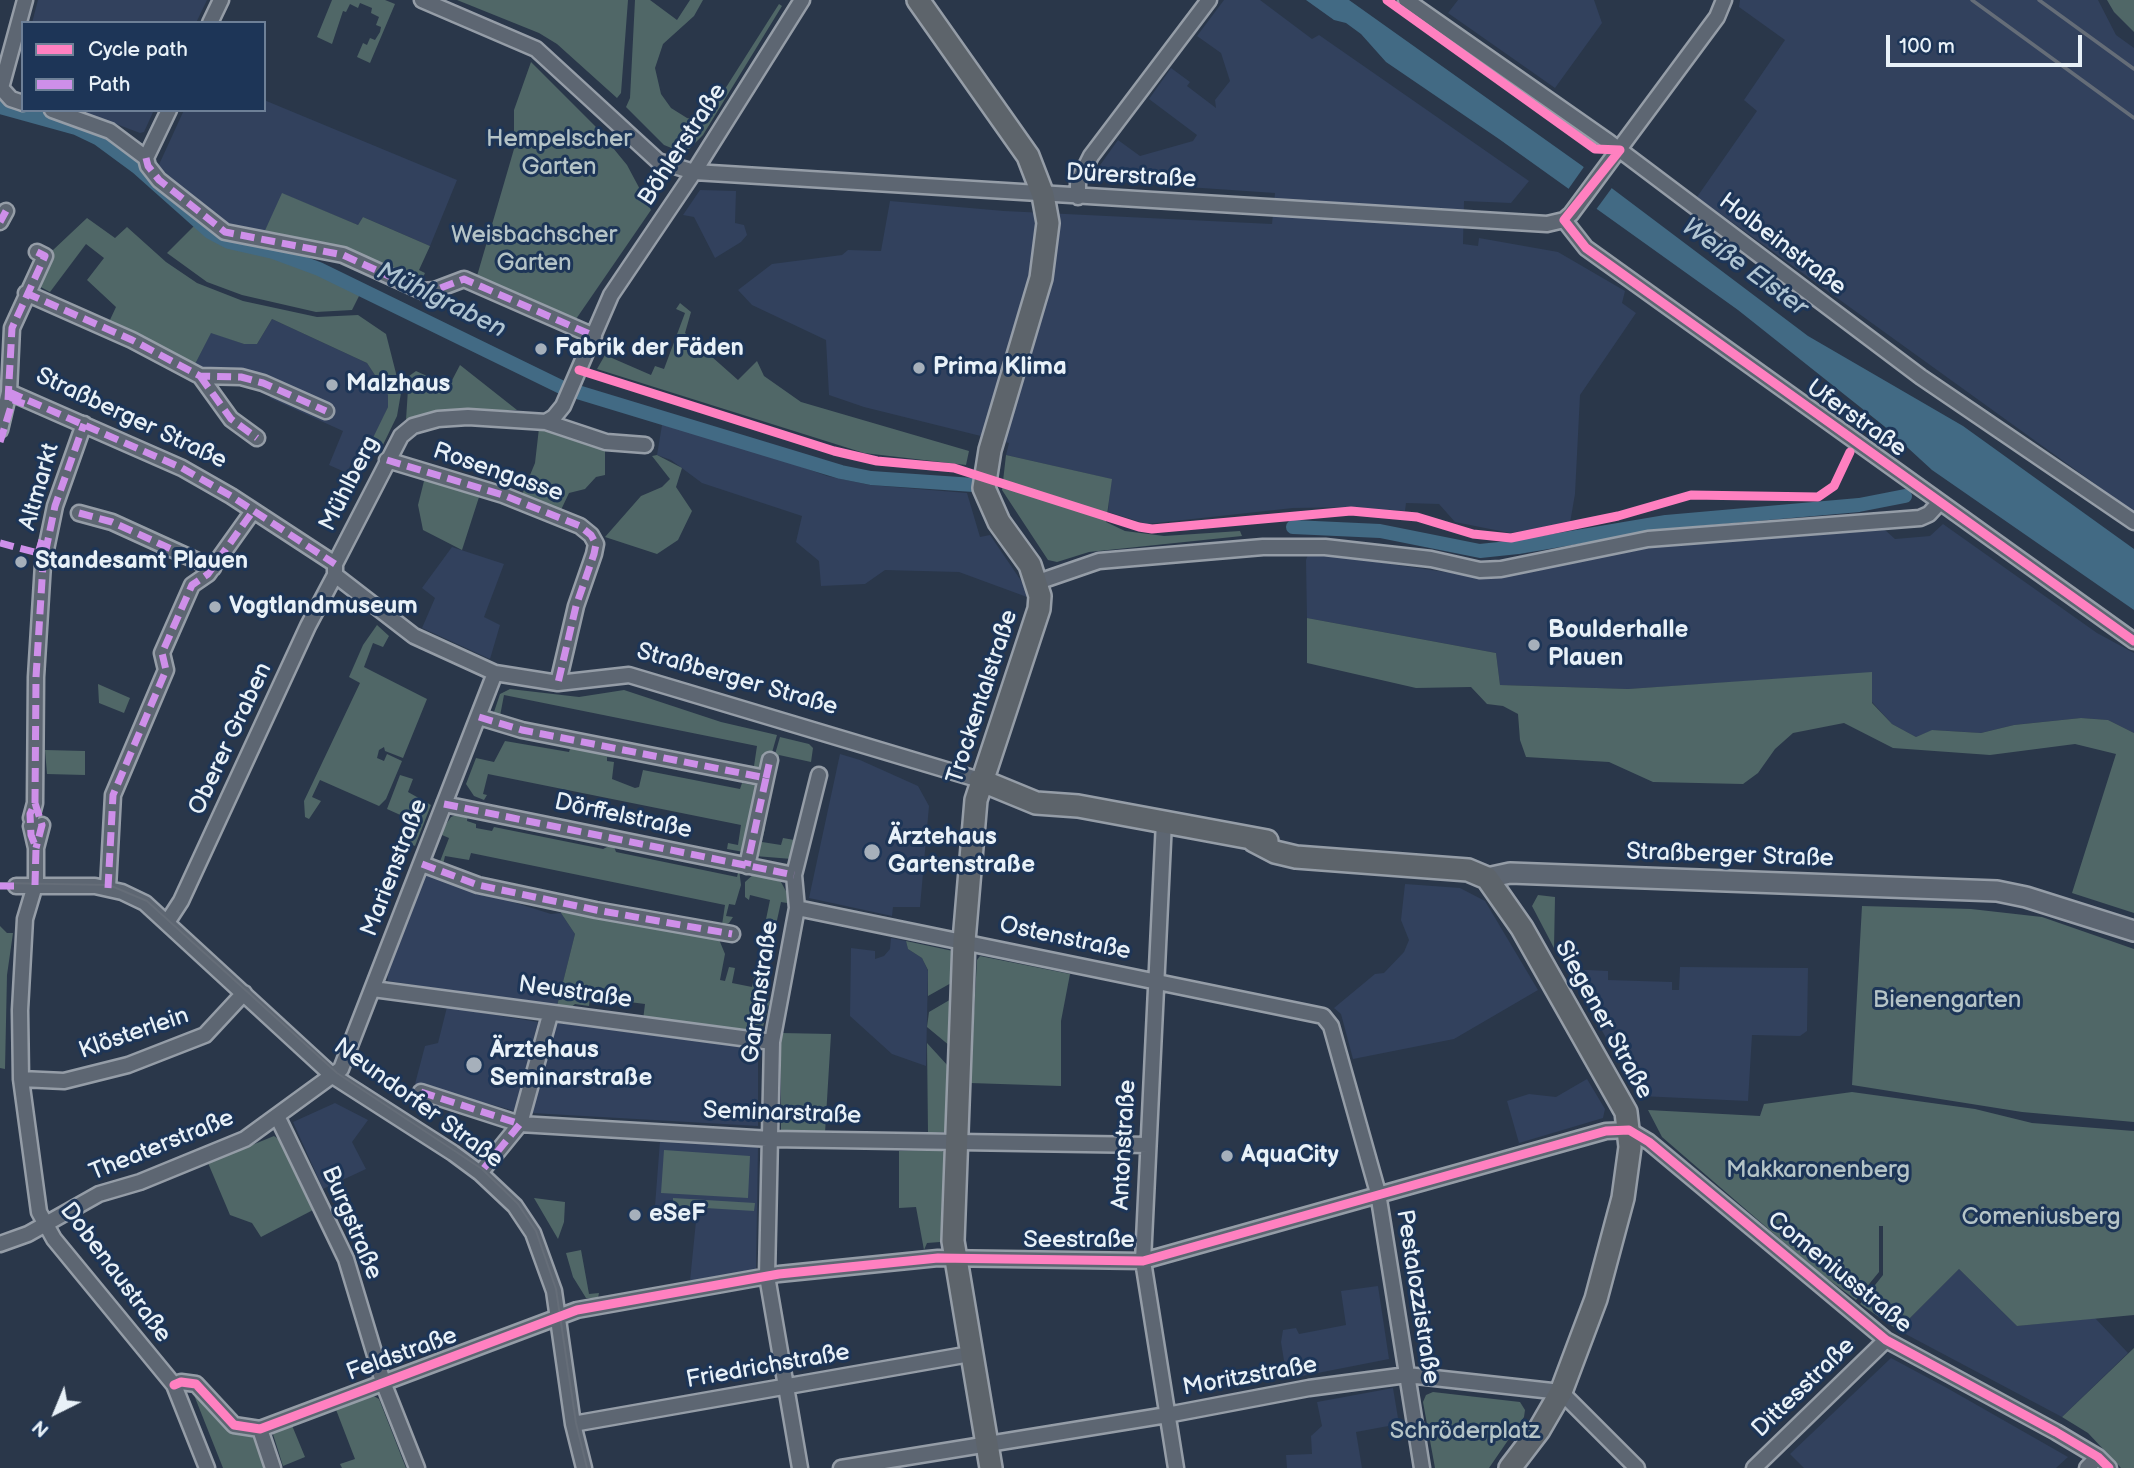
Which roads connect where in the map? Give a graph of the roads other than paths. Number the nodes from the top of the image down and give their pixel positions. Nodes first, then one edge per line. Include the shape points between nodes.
1 (25, 0) edge
2 (221, 0) edge
3 (422, 0) edge
4 (802, 0) edge
5 (918, 0) edge
6 (1209, 0) edge
7 (1406, 0) edge
8 (1724, 0) edge
9 (211, 21) edge
10 (21, 102) edge
11 (58, 112) edge
12 (168, 112) edge
13 (1620, 150) junction
14 (146, 158) junction
15 (694, 172) junction
16 (1043, 195) junction
17 (1079, 197) junction
18 (1567, 217) junction
19 (37, 252) dead end
20 (26, 293) junction
21 (6, 325) edge
22 (594, 336) junction
23 (200, 376) junction
24 (9, 392) junction
25 (326, 411) dead end
26 (546, 422) junction
27 (1, 424) edge
28 (84, 424) junction
29 (257, 438) dead end
30 (645, 446) dead end
31 (387, 460) junction
32 (1940, 502) junction
33 (253, 511) junction
34 (79, 513) dead end
35 (2134, 522) edge
36 (213, 568) junction
37 (335, 570) junction
38 (1038, 582) junction
39 (2134, 641) edge
40 (495, 673) junction
41 (558, 683) junction
42 (479, 717) junction
43 (770, 760) dead end
44 (818, 775) dead end
45 (766, 778) junction
46 (980, 780) junction
47 (444, 804) junction
48 (1164, 821) junction
49 (36, 822) joint
50 (422, 864) junction
51 (747, 866) junction
52 (794, 875) junction
53 (1487, 878) junction
54 (35, 885) junction
55 (16, 886) dead end
56 (108, 888) junction
57 (797, 908) junction
58 (168, 921) junction
59 (2134, 930) edge
60 (732, 934) dead end
61 (964, 941) junction
62 (1156, 982) junction
63 (373, 989) junction
64 (244, 993) junction
65 (550, 1015) junction
66 (1323, 1016) joint
67 (772, 1042) junction
68 (333, 1076) junction
69 (21, 1079) junction
70 (421, 1092) dead end
71 (278, 1118) junction
72 (520, 1124) junction
73 (1629, 1130) junction
74 (771, 1139) junction
75 (957, 1142) junction
76 (1148, 1145) junction
77 (480, 1172) junction
78 (1378, 1194) junction
79 (44, 1224) junction
80 (0, 1244) edge
81 (955, 1259) junction
82 (1143, 1261) junction
83 (767, 1276) junction
84 (558, 1318) junction
85 (1886, 1340) junction
86 (970, 1354) junction
87 (1407, 1375) junction
88 (383, 1382) junction
89 (174, 1385) junction
90 (785, 1387) junction
91 (1561, 1392) junction
92 (1167, 1415) junction
93 (573, 1423) junction
94 (260, 1429) junction
95 (987, 1442) junction
96 (2098, 1457) junction
97 (207, 1468) edge
98 (273, 1468) edge
99 (417, 1468) edge
100 (584, 1468) edge
101 (800, 1468) edge
102 (841, 1468) edge
103 (991, 1468) edge
104 (1176, 1468) edge
105 (1422, 1468) edge
106 (1510, 1468) edge
107 (1637, 1468) edge
108 (1754, 1468) edge
109 (2087, 1468) edge
110 (2109, 1468) edge

1 - 10 street via 3,75 3,93
2 - 9 street
3 - 15 street, Dürerstraße via 536,49 657,161
4 - 15 street, Böhlerstraße
5 - 16 main road, Trockentalstraße via 1028,156
6 - 17 street via 1091,156 1078,181
7 - 13 street, Holbeinstraße
8 - 13 street via 1717,17
11 - 14 street via 110,131
12 - 14 street
13 - 18 street
13 - 35 street, Holbeinstraße via 1921,377
14 - 22 street via 159,180 225,232 343,255 422,290 464,279
15 - 16 street, Dürerstraße
15 - 22 street, Böhlerstraße via 611,295
16 - 17 street, Dürerstraße
16 - 38 main road, Trockentalstraße via 1048,231 1041,278 990,450 984,488
17 - 18 street, Dürerstraße via 1547,224
18 - 32 street, Uferstraße via 1586,248
19 - 20 street via 46,256
20 - 21 street
20 - 23 street
21 - 24 street
22 - 26 street, Böhlerstraße via 559,412
23 - 25 street via 264,383
23 - 29 street via 231,419
24 - 27 street
24 - 28 street, Straßberger Straße
26 - 30 street, Mühlberg via 606,442
26 - 31 street, Mühlberg via 438,419 407,431
28 - 33 street, Straßberger Straße via 170,462
28 - 49 street, Altmarkt via 55,506 43,564 36,677
31 - 37 street, Mühlberg
31 - 41 street, Rosengasse via 503,495 580,526 591,535 596,544
32 - 38 street via 1920,518 1648,539 1501,569 1480,570 1370,551 1263,547 1098,561
32 - 39 street, Uferstraße
33 - 36 street
33 - 37 street, Straßberger Straße
34 - 36 street via 112,522
36 - 56 street via 189,589 162,653 166,670 116,784
37 - 40 street, Straßberger Straße via 432,646
37 - 58 street, Oberer Graben
38 - 46 main road, Trockentalstraße via 1040,609
40 - 41 street, Straßberger Straße
40 - 42 street, Marienstraße
41 - 46 street, Straßberger Straße via 629,675
42 - 45 street via 522,730
42 - 47 street, Marienstraße
43 - 45 street
44 - 52 street, Gartenstraße
45 - 51 street
46 - 48 main road, Straßberger Straße via 1012,781 1078,806
46 - 61 main road, Trockentalstraße
47 - 50 street, Marienstraße
47 - 51 street, Dörffelstraße
48 - 53 main road, Straßberger Straße via 1254,841 1285,855 1468,870
48 - 62 street, Antonstraße
49 - 54 street, Dobenaustraße
50 - 60 street via 478,885
50 - 63 street, Marienstraße
51 - 52 street, Dörffelstraße
52 - 57 street, Gartenstraße
53 - 59 main road, Straßberger Straße via 1510,873 1997,891
53 - 73 main road, Siegener Straße via 1514,915 1613,1088 1626,1112
54 - 55 street, Neundorfer Straße
54 - 56 street, Neundorfer Straße
54 - 69 street, Dobenaustraße via 25,919
56 - 58 street, Neundorfer Straße via 135,898
57 - 61 street, Ostenstraße
57 - 67 street, Gartenstraße
58 - 64 street, Neundorfer Straße
61 - 62 street, Ostenstraße
61 - 75 main road, Trockentalstraße
62 - 66 street, Ostenstraße
62 - 76 street, Antonstraße
63 - 65 street, Neustraße
63 - 68 street, Marienstraße via 348,1059
64 - 68 street, Neundorfer Straße
64 - 69 street, Klösterlein via 211,1030 180,1045 128,1065 64,1081
65 - 67 street, Neustraße
65 - 72 street
66 - 78 street, Pestalozzistraße via 1331,1026
67 - 74 street, Gartenstraße
68 - 71 street, Theaterstraße
68 - 77 street, Neundorfer Straße
69 - 79 street, Dobenaustraße
70 - 72 street, Seminarstraße
71 - 79 street, Theaterstraße via 246,1139 99,1194
71 - 88 street, Burgstraße via 346,1259
72 - 74 street, Seminarstraße
72 - 77 street
73 - 78 street, Seestraße via 1606,1131
73 - 85 street, Comeniusstraße
73 - 91 main road, Siegener Straße via 1623,1198 1610,1255
74 - 75 street, Seminarstraße
74 - 83 street, Gartenstraße
75 - 76 street, Seminarstraße
75 - 81 main road, Trockentalstraße
76 - 82 street, Antonstraße
77 - 84 street, Neundorfer Straße via 515,1206 533,1233 545,1258
78 - 82 street, Seestraße
78 - 87 street, Pestalozzistraße
79 - 80 street, Theaterstraße
79 - 89 street, Dobenaustraße
81 - 82 street, Seestraße
81 - 83 street, Seestraße
81 - 86 main road, Trockentalstraße
82 - 92 street, Antonstraße
83 - 84 street, Seestraße via 577,1310
83 - 90 street, Gartenstraße
84 - 88 street, Feldstraße
84 - 93 street, Neundorfer Straße
85 - 96 street, Comeniusstraße
85 - 108 street, Dittesstraße
86 - 90 street, Friedrichstraße
86 - 95 main road, Trockentalstraße
87 - 91 street, Moritzstraße
87 - 92 street, Moritzstraße
87 - 105 street, Pestalozzistraße
88 - 94 street, Feldstraße
88 - 99 street, Burgstraße
89 - 94 street via 196,1384 233,1425
89 - 97 street, Dobenaustraße
90 - 93 street, Friedrichstraße
90 - 101 street, Gartenstraße
91 - 106 main road, Siegener Straße
91 - 107 street
92 - 95 street, Moritzstraße
92 - 104 street, Antonstraße
93 - 100 street, Neundorfer Straße
94 - 98 street
95 - 102 street, Moritzstraße
95 - 103 main road, Trockentalstraße
96 - 109 street
96 - 110 street, Comeniusstraße

